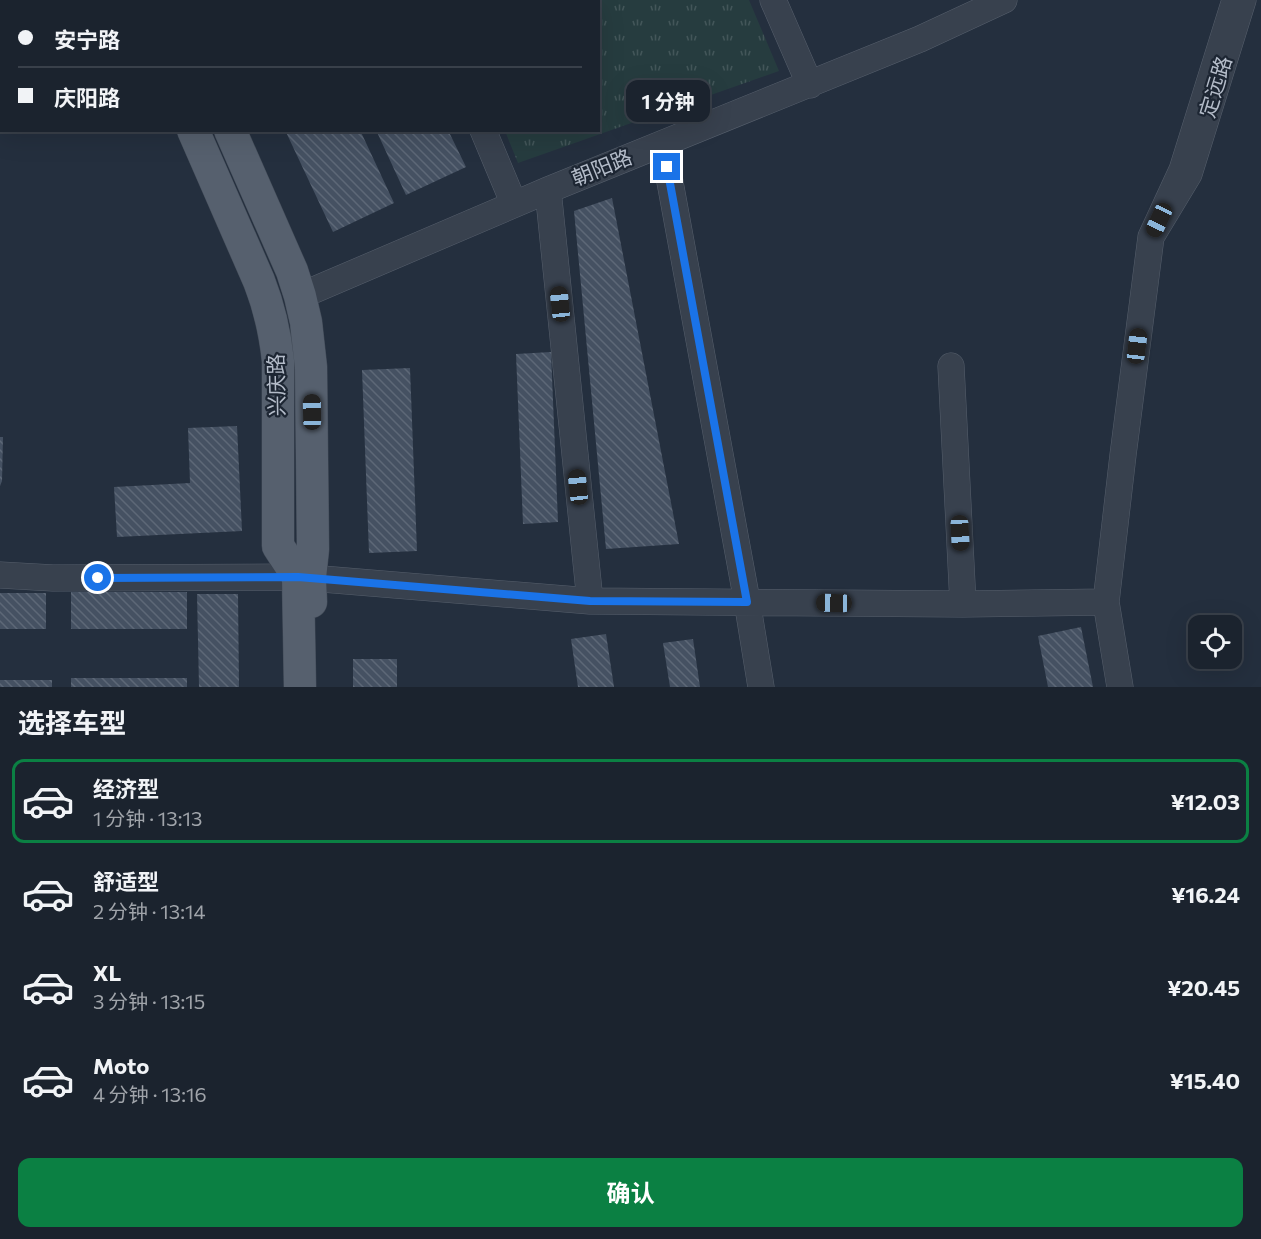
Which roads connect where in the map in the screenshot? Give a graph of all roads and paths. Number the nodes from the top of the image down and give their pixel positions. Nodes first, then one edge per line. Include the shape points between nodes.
1 (773, 0) edge
2 (986, 0) edge
3 (1004, 0) edge
4 (1235, 0) edge
5 (1243, 0) edge
6 (808, 81) junction
7 (194, 132) edge
8 (231, 132) edge
9 (484, 132) edge
10 (663, 144) junction
11 (1185, 172) junction
12 (548, 190) junction
13 (513, 200) junction
14 (299, 292) junction
15 (951, 366) dead end
16 (0, 575) edge
17 (304, 578) junction
18 (590, 601) junction
19 (747, 602) junction
20 (1106, 602) junction
21 (963, 604) junction
22 (300, 687) edge
23 (316, 687) edge
24 (761, 687) edge
25 (1120, 687) edge

1 - 6 street
2 - 6 street, 朝阳路
3 - 6 street, 朝阳路 via 920,39
4 - 11 street, 定远路
5 - 11 street, 定远路
6 - 10 street, 朝阳路
7 - 17 main road, 兴庆路 via 269,306 278,361 278,546
8 - 14 main road, 兴庆路
9 - 13 street
10 - 12 street, 朝阳路
10 - 19 street
11 - 20 street via 1151,237
12 - 13 street, 朝阳路
12 - 18 street
13 - 14 street, 朝阳路
14 - 17 main road, 兴庆路 via 311,367 313,549
15 - 21 street
16 - 17 street
17 - 18 street
17 - 22 main road, 兴庆路
17 - 23 main road, 兴庆路
18 - 19 street
19 - 21 street
19 - 24 street
20 - 21 street
20 - 25 street

